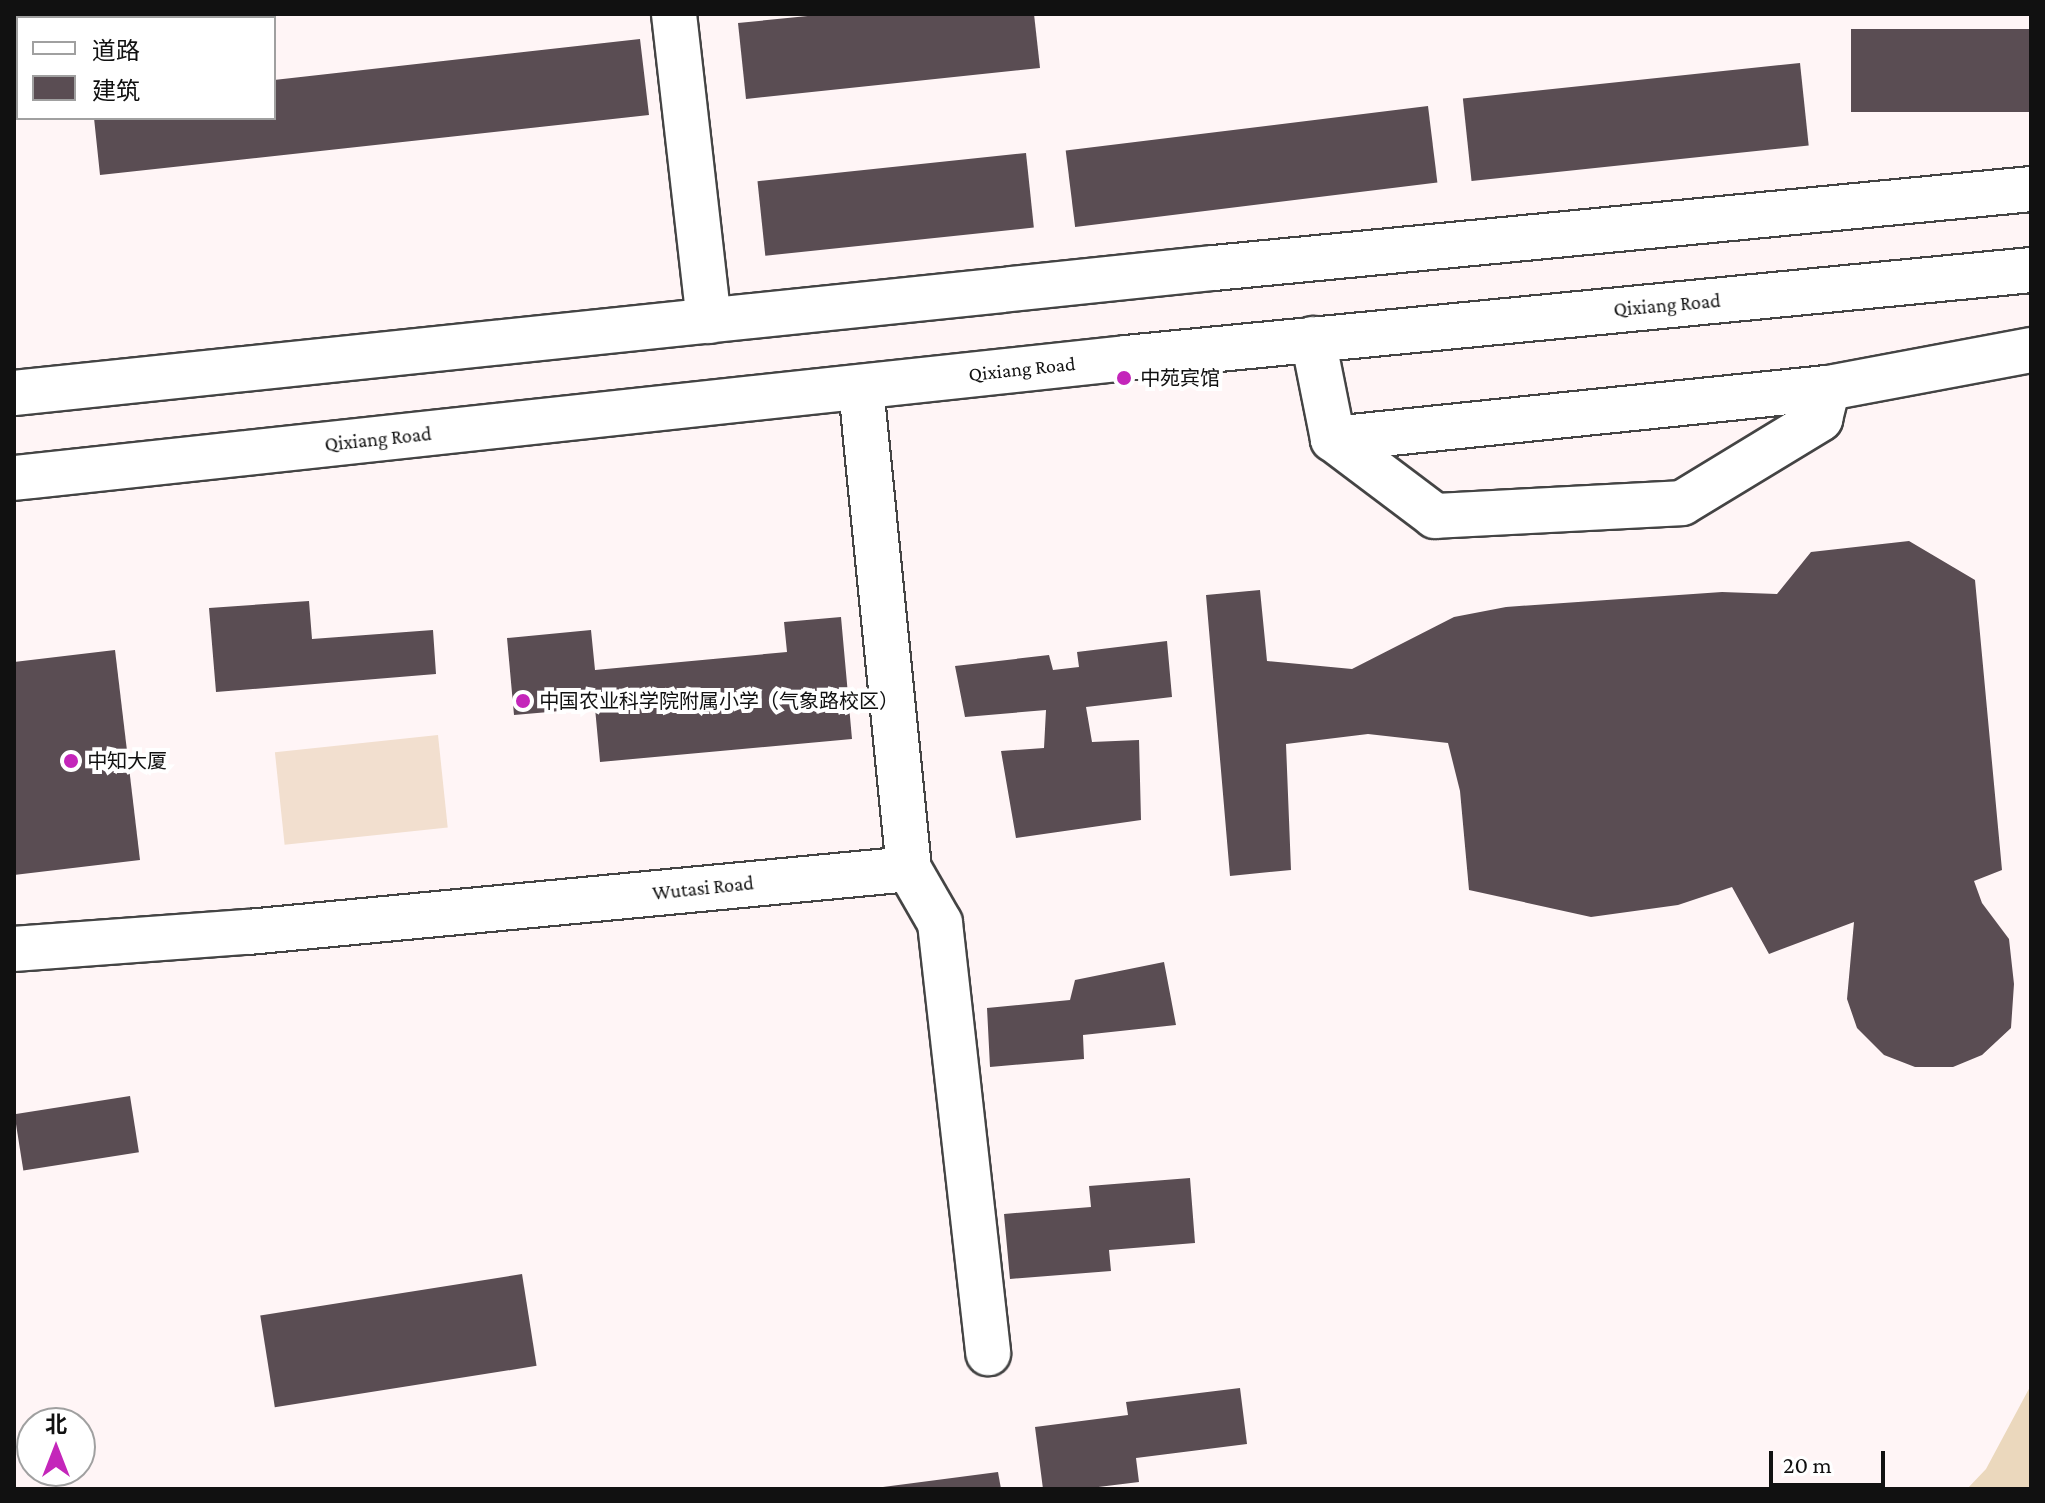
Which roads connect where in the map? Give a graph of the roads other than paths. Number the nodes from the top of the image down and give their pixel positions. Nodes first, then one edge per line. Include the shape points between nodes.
1 (674, 14) edge
2 (2031, 189) edge
3 (2031, 270) edge
4 (709, 321) junction
5 (1313, 339) junction
6 (2031, 350) edge
7 (861, 387) junction
8 (1828, 388) junction
9 (14, 393) edge
10 (1333, 439) junction
11 (14, 478) edge
12 (909, 869) junction
13 (14, 949) edge
14 (988, 1353) dead end

1 - 4 street
2 - 4 street
3 - 5 street, Qixiang Road
4 - 9 street
5 - 7 street, Qixiang Road
5 - 10 street
6 - 8 street
7 - 11 street, Qixiang Road
7 - 12 street
8 - 10 street
8 - 10 street via 1820,419 1682,503 1435,516
12 - 13 street, Wutasi Road
12 - 14 street via 940,923

